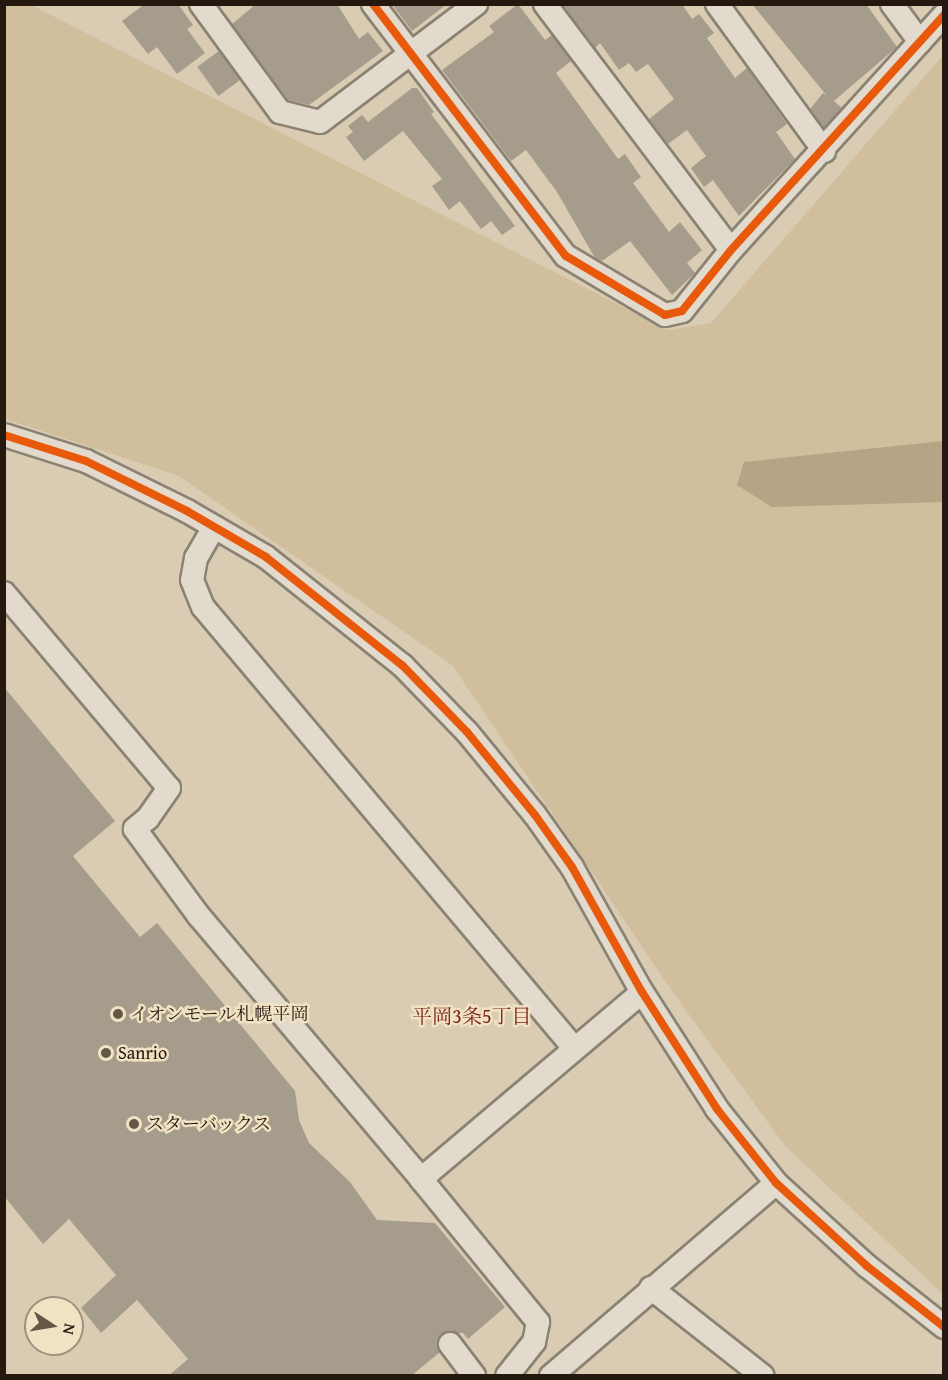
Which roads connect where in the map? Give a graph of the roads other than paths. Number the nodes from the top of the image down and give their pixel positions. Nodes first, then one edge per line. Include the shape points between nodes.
1 (201, 4) edge
2 (373, 4) edge
3 (476, 4) edge
4 (545, 4) edge
5 (717, 4) edge
6 (892, 4) edge
7 (944, 15) edge
8 (920, 42) junction
9 (411, 54) junction
10 (824, 151) junction
11 (731, 250) junction
12 (4, 435) edge
13 (214, 527) junction
14 (4, 593) edge
15 (642, 992) junction
16 (574, 1048) junction
17 (421, 1179) junction
18 (776, 1183) junction
19 (651, 1288) junction
20 (944, 1327) edge
21 (450, 1344) dead end
22 (474, 1376) edge
23 (507, 1376) edge
24 (551, 1376) edge
25 (763, 1376) edge

1 - 9 street via 280,112 320,122
2 - 9 street
3 - 9 street
4 - 11 street
5 - 10 street
6 - 8 street
7 - 8 street
8 - 10 street
9 - 11 street via 566,256 665,315 682,311
10 - 11 street
12 - 13 street via 86,460
13 - 15 street via 322,598 445,707 501,771 572,867
13 - 16 street via 196,558 192,580 202,607
14 - 17 street via 169,788 135,829 199,916
15 - 16 street
15 - 18 street via 717,1109
16 - 17 street
17 - 23 street via 538,1322 534,1342
18 - 19 street
18 - 20 street via 867,1266
19 - 24 street
19 - 25 street
21 - 22 street

